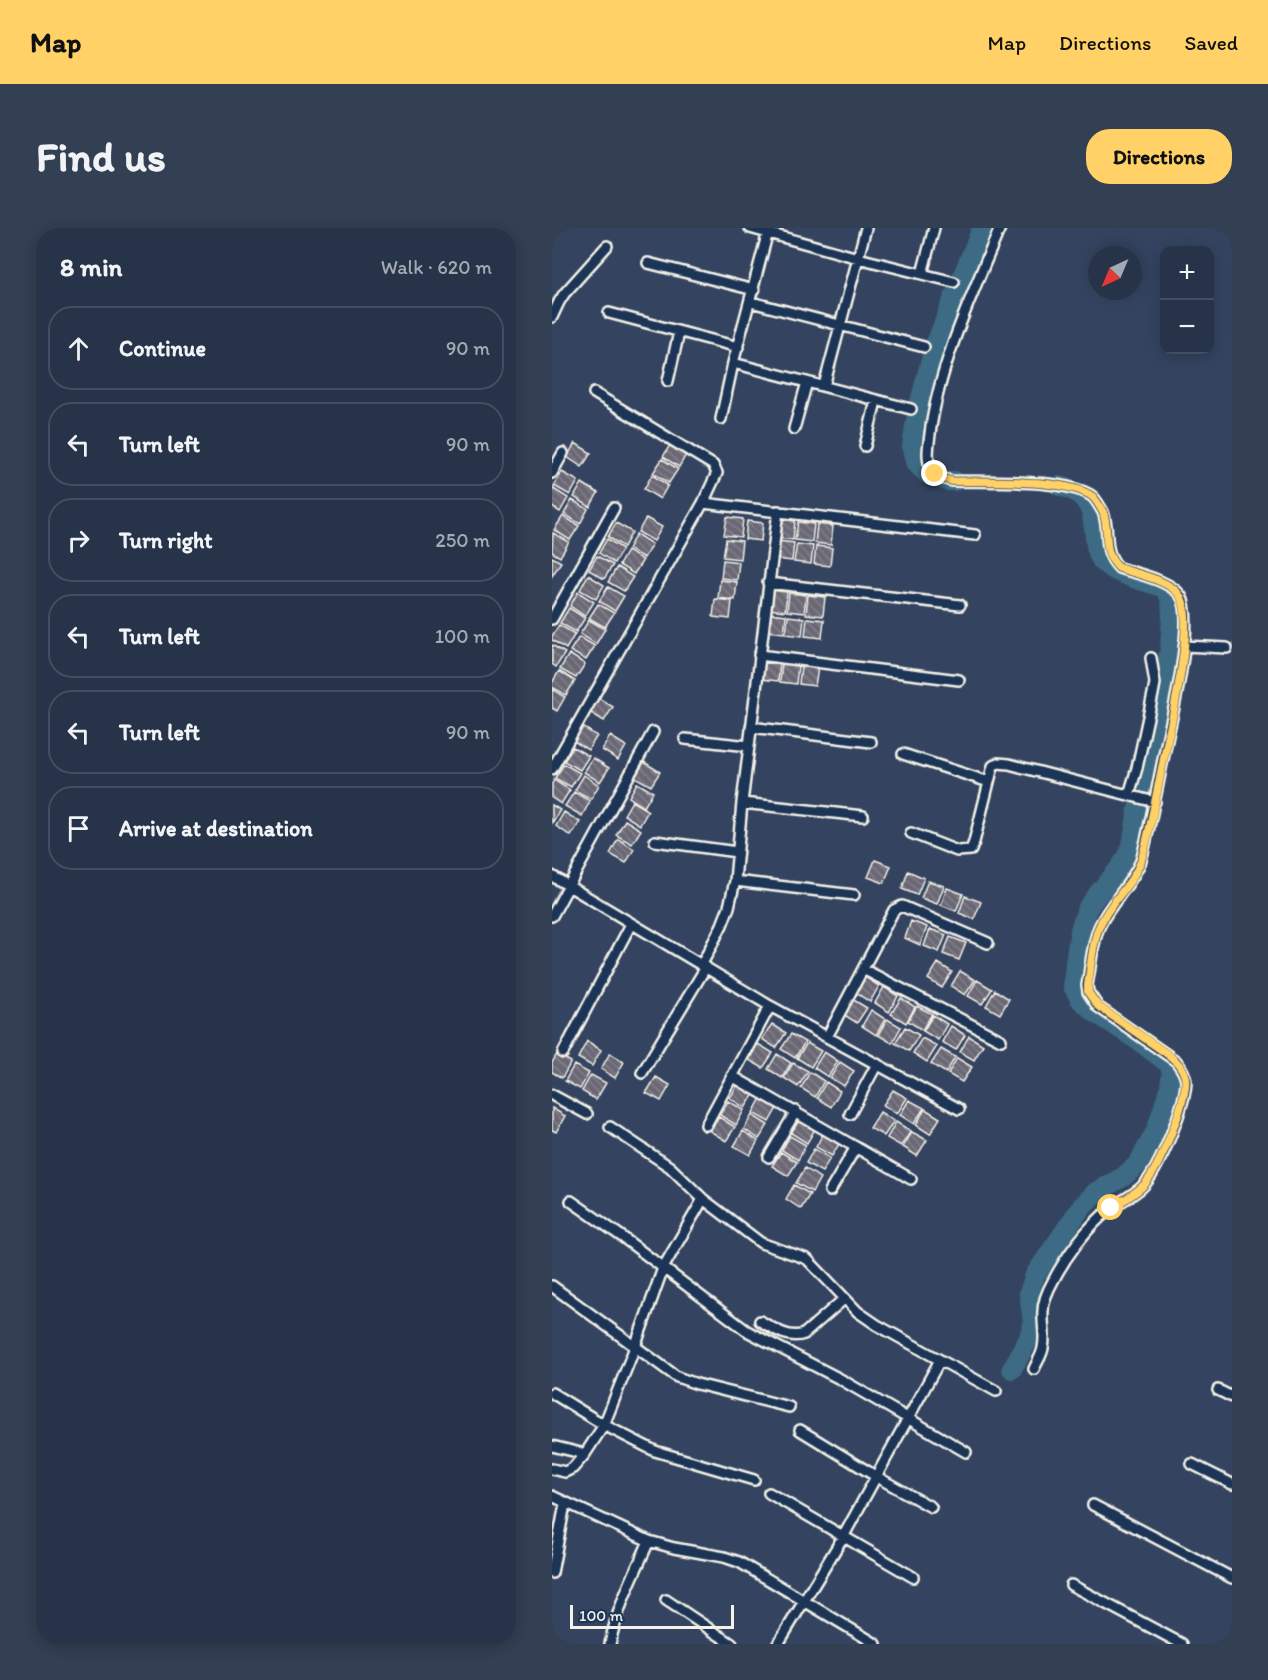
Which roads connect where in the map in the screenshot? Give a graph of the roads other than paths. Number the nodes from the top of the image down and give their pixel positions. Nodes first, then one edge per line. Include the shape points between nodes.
1 (750, 228) edge
2 (866, 228) edge
3 (934, 228) edge
4 (1000, 228) edge
5 (769, 231) edge
6 (607, 246) dead end
7 (858, 258) junction
8 (648, 263) dead end
9 (922, 274) junction
10 (954, 282) dead end
11 (754, 290) junction
12 (751, 302) junction
13 (609, 313) dead end
14 (552, 317) edge
15 (840, 324) junction
16 (679, 332) junction
17 (738, 347) junction
18 (924, 347) dead end
19 (733, 363) junction
20 (668, 381) dead end
21 (807, 382) junction
22 (824, 386) junction
23 (594, 393) dead end
24 (876, 401) junction
25 (911, 409) dead end
26 (721, 418) dead end
27 (794, 429) dead end
28 (865, 446) dead end
29 (563, 453) dead end
30 (552, 473) edge
31 (703, 503) junction
32 (614, 508) dead end
33 (778, 511) junction
34 (975, 535) dead end
35 (768, 583) junction
36 (960, 605) dead end
37 (552, 619) edge
38 (1184, 646) junction
39 (1227, 648) dead end
40 (759, 655) junction
41 (1151, 658) dead end
42 (959, 680) dead end
43 (751, 727) junction
44 (653, 732) dead end
45 (685, 739) dead end
46 (871, 742) dead end
47 (749, 746) junction
48 (903, 754) dead end
49 (552, 768) edge
50 (989, 782) junction
51 (1130, 796) junction
52 (1151, 801) junction
53 (741, 803) junction
54 (862, 816) dead end
55 (911, 833) dead end
56 (655, 841) dead end
57 (737, 852) junction
58 (552, 876) edge
59 (735, 881) junction
60 (569, 886) junction
61 (854, 895) dead end
62 (552, 916) edge
63 (631, 924) junction
64 (988, 943) dead end
65 (704, 965) junction
66 (863, 969) junction
67 (770, 1006) junction
68 (827, 1036) junction
69 (1001, 1040) dead end
70 (563, 1053) dead end
71 (877, 1064) junction
72 (642, 1072) dead end
73 (732, 1076) junction
74 (552, 1095) edge
75 (959, 1110) dead end
76 (796, 1111) junction
77 (587, 1114) dead end
78 (850, 1114) dead end
79 (706, 1125) dead end
80 (610, 1127) dead end
81 (856, 1147) junction
82 (769, 1157) dead end
83 (911, 1179) dead end
84 (830, 1191) dead end
85 (703, 1199) junction
86 (571, 1201) dead end
87 (663, 1268) junction
88 (552, 1286) edge
89 (844, 1299) junction
90 (760, 1321) dead end
91 (635, 1347) junction
92 (940, 1360) junction
93 (1034, 1368) dead end
94 (1218, 1390) dead end
95 (996, 1391) dead end
96 (552, 1393) edge
97 (1232, 1397) edge
98 (789, 1407) dead end
99 (908, 1420) junction
100 (604, 1425) junction
101 (800, 1430) dead end
102 (552, 1446) edge
103 (966, 1452) dead end
104 (585, 1455) junction
105 (1192, 1464) dead end
106 (552, 1469) edge
107 (877, 1477) junction
108 (754, 1480) dead end
109 (1232, 1484) edge
110 (770, 1493) dead end
111 (552, 1497) edge
112 (565, 1504) junction
113 (1093, 1505) dead end
114 (931, 1507) dead end
115 (843, 1537) junction
116 (649, 1541) junction
117 (552, 1573) edge
118 (913, 1577) dead end
119 (1232, 1578) edge
120 (1071, 1585) dead end
121 (666, 1600) dead end
122 (805, 1600) junction
123 (610, 1644) edge
124 (732, 1644) edge
125 (778, 1644) edge
126 (876, 1644) edge
127 (1182, 1644) edge

1 - 5 street
2 - 7 street
3 - 9 street
4 - 38 street via 950,354 932,419 928,459 931,469 940,478 952,481 1044,483 1094,498 1104,516 1108,554 1113,562 1119,568 1174,588 1182,598
5 - 7 street
5 - 11 street
6 - 14 street via 564,294
7 - 9 street
7 - 15 street
8 - 11 street
9 - 10 street
11 - 12 street
12 - 15 street
12 - 17 street
13 - 16 street
15 - 18 street
15 - 22 street
16 - 17 street
16 - 20 street
17 - 19 street
19 - 21 street
19 - 26 street
21 - 22 street
21 - 27 street
22 - 24 street
23 - 31 street via 713,465 717,473
24 - 25 street
24 - 28 street
29 - 30 street
31 - 33 street
31 - 49 street
32 - 37 street
33 - 34 street
33 - 35 street
35 - 36 street
35 - 40 street
38 - 39 street
38 - 52 street via 1179,685
40 - 42 street
40 - 43 street
41 - 51 street via 1155,683
43 - 46 street
43 - 47 street
44 - 60 street
45 - 47 street
47 - 53 street
48 - 50 street
50 - 51 street via 993,766 1002,763
50 - 55 street via 970,850 957,851
51 - 52 street
52 - 93 street via 1141,861 1099,927 1088,992 1098,1006 1176,1061 1186,1080 1184,1091 1171,1136 1152,1174 1143,1186 1094,1223 1053,1281 1043,1311 1043,1350
53 - 54 street
53 - 57 street
56 - 57 street
57 - 59 street
58 - 60 street
59 - 61 street
59 - 65 street via 722,926
60 - 62 street
60 - 63 street
63 - 65 street
63 - 70 street
64 - 66 street via 902,906 894,910
65 - 67 street
65 - 72 street
66 - 68 street
66 - 69 street
67 - 68 street
67 - 73 street
68 - 71 street
71 - 75 street
71 - 78 street
73 - 76 street
73 - 79 street
74 - 77 street
76 - 81 street
76 - 82 street
80 - 85 street via 670,1167
81 - 83 street
81 - 84 street
85 - 87 street
85 - 89 street via 761,1243 807,1259
86 - 87 street
87 - 91 street
87 - 99 street via 747,1331
88 - 91 street
89 - 90 street via 798,1336
89 - 92 street via 877,1325
91 - 98 street via 676,1377
91 - 100 street
92 - 95 street
92 - 99 street
94 - 97 street
96 - 100 street
99 - 103 street
99 - 107 street
100 - 104 street
100 - 108 street via 655,1451
101 - 107 street
102 - 104 street
104 - 106 street via 566,1472
105 - 109 street
107 - 114 street
107 - 115 street
110 - 115 street
111 - 112 street
112 - 116 street
112 - 117 street
113 - 119 street
115 - 118 street
115 - 122 street
116 - 122 street via 739,1562
116 - 123 street via 614,1622
120 - 127 street
121 - 124 street
122 - 125 street
122 - 126 street

